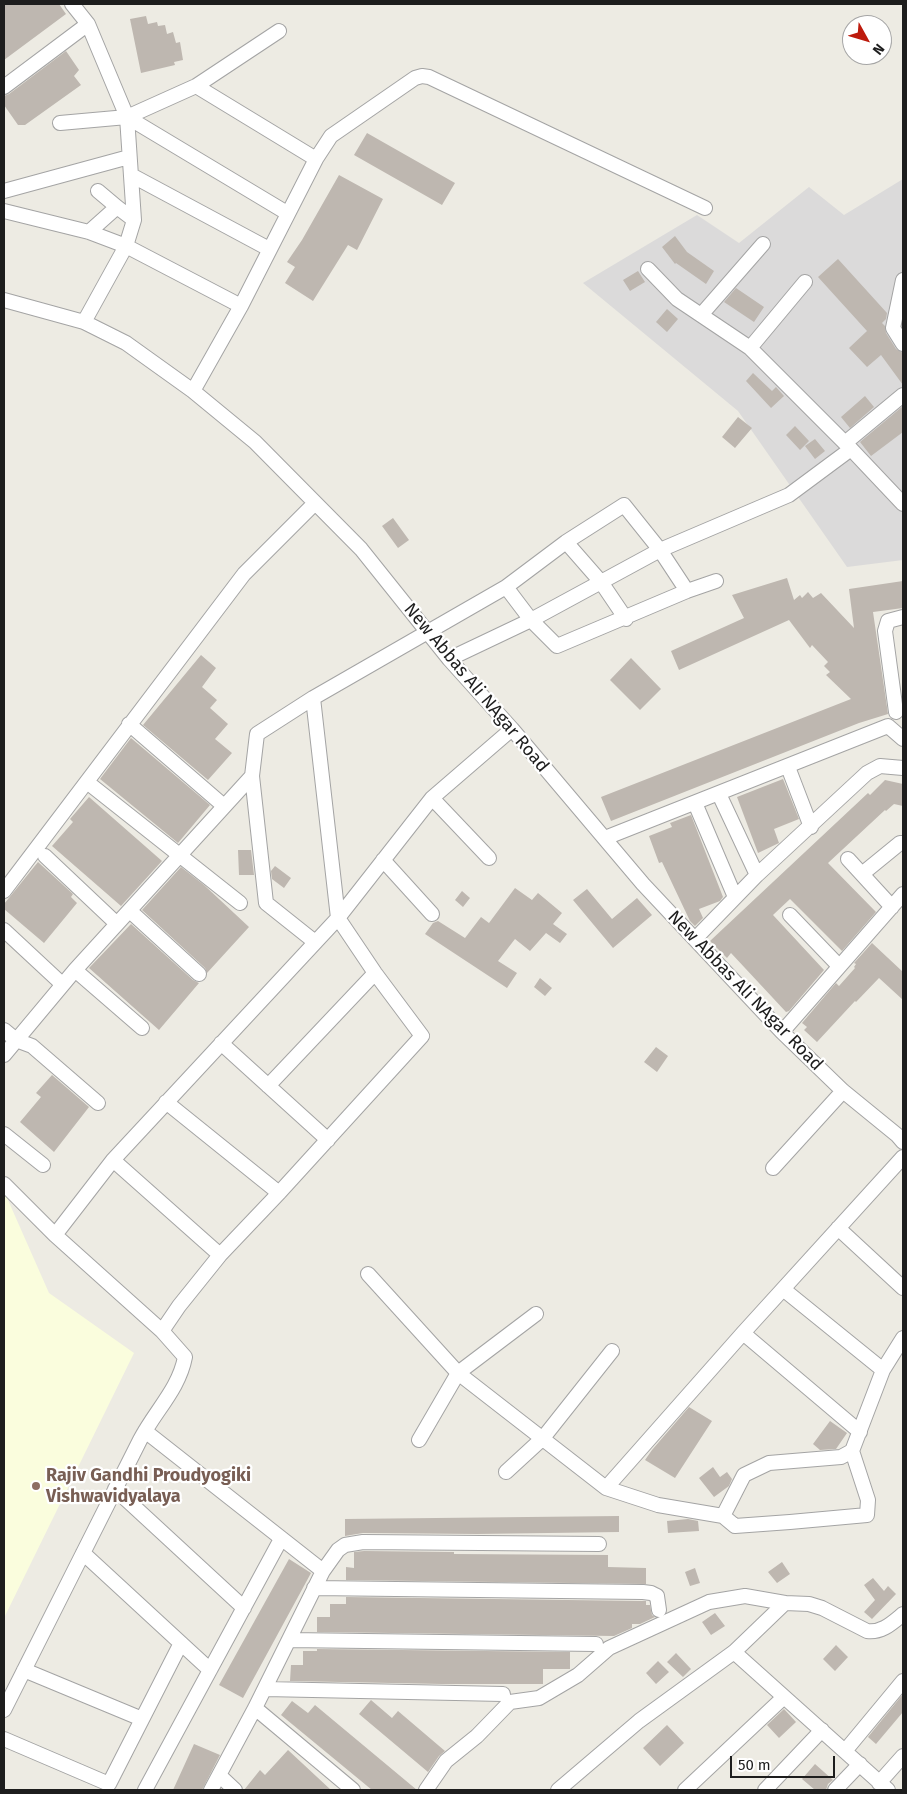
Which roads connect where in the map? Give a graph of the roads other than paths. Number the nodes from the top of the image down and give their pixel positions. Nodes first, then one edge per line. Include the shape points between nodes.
1 (72, 4) edge
2 (88, 24) junction
3 (279, 31) dead end
4 (196, 86) junction
5 (4, 87) edge
6 (127, 117) junction
7 (60, 122) dead end
8 (129, 157) junction
9 (316, 159) junction
10 (130, 175) junction
11 (4, 191) edge
12 (98, 191) dead end
13 (116, 208) junction
14 (705, 208) dead end
15 (4, 211) edge
16 (287, 213) junction
17 (134, 220) junction
18 (89, 232) junction
19 (762, 244) dead end
20 (126, 246) junction
21 (269, 249) junction
22 (648, 269) dead end
23 (903, 280) edge
24 (805, 282) dead end
25 (4, 300) edge
26 (241, 306) junction
27 (701, 315) junction
28 (84, 322) junction
29 (903, 344) edge
30 (750, 348) junction
31 (193, 391) junction
32 (903, 395) edge
33 (848, 446) junction
34 (315, 503) junction
35 (903, 504) edge
36 (566, 542) junction
37 (660, 550) junction
38 (716, 581) dead end
39 (601, 582) junction
40 (506, 587) junction
41 (687, 592) junction
42 (903, 617) edge
43 (626, 619) junction
44 (531, 620) junction
45 (428, 633) junction
46 (449, 659) junction
47 (313, 698) junction
48 (900, 708) edge
49 (129, 724) junction
50 (888, 726) junction
51 (512, 729) junction
52 (903, 739) edge
53 (788, 767) junction
54 (903, 768) edge
55 (252, 776) junction
56 (87, 782) junction
57 (718, 794) junction
58 (432, 798) junction
59 (695, 803) junction
60 (224, 806) junction
61 (810, 826) junction
62 (605, 838) junction
63 (903, 843) edge
64 (181, 855) junction
65 (45, 856) dead end
66 (490, 858) dead end
67 (848, 859) dead end
68 (384, 860) junction
69 (862, 874) junction
70 (757, 875) junction
71 (4, 891) edge
72 (903, 894) edge
73 (735, 897) junction
74 (240, 903) dead end
75 (892, 907) junction
76 (130, 912) junction
77 (432, 914) dead end
78 (790, 915) dead end
79 (338, 918) junction
80 (117, 924) junction
81 (4, 930) edge
82 (696, 939) junction
83 (315, 942) junction
84 (840, 966) junction
85 (75, 970) junction
86 (199, 974) dead end
87 (375, 974) junction
88 (62, 984) junction
89 (142, 1028) dead end
90 (4, 1030) edge
91 (782, 1032) junction
92 (16, 1040) junction
93 (221, 1043) junction
94 (4, 1055) edge
95 (268, 1086) junction
96 (843, 1091) junction
97 (166, 1102) junction
98 (98, 1103) dead end
99 (4, 1134) edge
100 (328, 1140) junction
101 (903, 1142) edge
102 (903, 1157) edge
103 (113, 1160) junction
104 (42, 1165) dead end
105 (774, 1168) dead end
106 (4, 1184) edge
107 (279, 1193) junction
108 (838, 1228) junction
109 (55, 1235) junction
110 (220, 1255) junction
111 (368, 1274) dead end
112 (903, 1288) edge
113 (783, 1289) junction
114 (536, 1314) dead end
115 (162, 1331) junction
116 (743, 1333) junction
117 (903, 1338) edge
118 (612, 1351) dead end
119 (883, 1370) junction
120 (458, 1373) junction
121 (145, 1432) junction
122 (860, 1432) junction
123 (543, 1438) junction
124 (419, 1440) dead end
125 (852, 1451) junction
126 (506, 1472) dead end
127 (606, 1488) junction
128 (115, 1489) junction
129 (723, 1516) junction
130 (281, 1539) junction
131 (599, 1544) dead end
132 (83, 1553) junction
133 (322, 1571) junction
134 (314, 1588) junction
135 (785, 1603) junction
136 (244, 1608) junction
137 (659, 1610) dead end
138 (903, 1614) edge
139 (289, 1640) junction
140 (181, 1643) junction
141 (596, 1644) dead end
142 (734, 1652) junction
143 (24, 1670) junction
144 (210, 1670) junction
145 (903, 1681) edge
146 (265, 1689) junction
147 (503, 1694) dead end
148 (784, 1697) junction
149 (255, 1708) junction
150 (4, 1710) edge
151 (142, 1719) junction
152 (822, 1730) junction
153 (4, 1739) edge
154 (844, 1751) junction
155 (903, 1756) edge
156 (860, 1764) junction
157 (219, 1776) junction
158 (884, 1786) edge
159 (145, 1790) edge
160 (211, 1790) edge
161 (235, 1790) edge
162 (353, 1790) edge
163 (426, 1790) edge
164 (558, 1790) edge
165 (685, 1790) edge
166 (765, 1790) edge
167 (835, 1790) edge

1 - 2 street
2 - 5 street
2 - 6 street
3 - 4 street
4 - 6 street
4 - 9 street
6 - 7 street
6 - 8 street
6 - 16 street
8 - 10 street
8 - 11 street
9 - 14 street via 331,136 422,76
9 - 16 street
10 - 17 street
10 - 21 street
12 - 13 street
13 - 17 street
13 - 18 street
15 - 18 street
16 - 21 street
17 - 20 street
18 - 20 street
19 - 27 street
20 - 26 street
20 - 28 street
21 - 26 street
22 - 27 street via 677,299
23 - 29 street via 893,328
24 - 30 street
25 - 28 street, New Abbas Ali NAgar Road
26 - 31 street
27 - 30 street
28 - 31 street, New Abbas Ali NAgar Road via 126,343
30 - 33 street
31 - 34 street, New Abbas Ali NAgar Road via 255,442
32 - 33 street
33 - 35 street
33 - 37 street via 789,495
34 - 45 street, New Abbas Ali NAgar Road via 361,550
34 - 49 street via 244,574
36 - 37 street via 624,505
36 - 39 street
36 - 40 street
37 - 39 street
37 - 41 street
38 - 41 street
39 - 43 street
39 - 44 street
40 - 44 street
40 - 45 street
41 - 43 street
42 - 48 street via 888,621 885,630
43 - 44 street via 557,646
44 - 46 street
45 - 46 street, New Abbas Ali NAgar Road
45 - 47 street
46 - 51 street, New Abbas Ali NAgar Road
47 - 55 street via 257,734
47 - 79 street
48 - 50 street
49 - 56 street
49 - 60 street
50 - 52 street
50 - 53 street
51 - 58 street
51 - 62 street, New Abbas Ali NAgar Road
53 - 57 street
53 - 61 street
54 - 61 street via 880,766 867,773
55 - 60 street
55 - 83 street via 266,903
56 - 64 street
56 - 71 street
57 - 59 street
57 - 70 street
58 - 66 street
58 - 68 street
59 - 62 street
59 - 73 street
60 - 64 street
61 - 70 street
62 - 82 street, New Abbas Ali NAgar Road via 643,884
63 - 69 street
64 - 74 street
64 - 76 street
65 - 80 street
67 - 69 street
68 - 77 street
68 - 79 street
69 - 75 street
70 - 73 street
72 - 75 street
73 - 82 street
75 - 84 street
76 - 80 street
76 - 86 street
78 - 84 street
79 - 83 street
79 - 87 street
80 - 85 street
81 - 88 street
82 - 91 street, New Abbas Ali NAgar Road
83 - 93 street
84 - 91 street
85 - 88 street
85 - 89 street
87 - 95 street
87 - 100 street via 422,1036
88 - 92 street
90 - 92 street
91 - 96 street, New Abbas Ali NAgar Road
92 - 94 street
92 - 98 street via 32,1046
93 - 95 street
93 - 97 street
95 - 100 street
96 - 101 street, New Abbas Ali NAgar Road
96 - 105 street
97 - 103 street
97 - 107 street
99 - 104 street
100 - 107 street
102 - 108 street
103 - 109 street
103 - 110 street
106 - 109 street
107 - 110 street
108 - 112 street
108 - 113 street
109 - 115 street
110 - 115 street
111 - 120 street
113 - 116 street
113 - 119 street
114 - 120 street
115 - 121 street via 185,1357 179,1377
116 - 122 street
116 - 127 street
117 - 119 street
118 - 123 street
119 - 122 street
120 - 123 street
120 - 124 street
121 - 128 street
121 - 130 street
122 - 125 street
123 - 126 street
123 - 127 street
125 - 129 street via 841,1457 769,1463 744,1474
125 - 129 street via 868,1500 867,1514 735,1526
127 - 129 street via 658,1505
128 - 132 street
128 - 136 street
130 - 133 street
130 - 136 street
131 - 133 street via 363,1542 345,1545
132 - 140 street
132 - 143 street
133 - 134 street
134 - 137 street via 643,1592 657,1596
134 - 139 street
135 - 138 street via 822,1608 875,1632
135 - 142 street
135 - 163 street via 745,1596 709,1602 609,1648 578,1675 539,1698 510,1702 477,1736 446,1761
136 - 144 street
139 - 141 street
139 - 146 street
140 - 144 street
140 - 151 street
142 - 148 street
142 - 164 street via 639,1721
143 - 150 street
143 - 151 street
144 - 159 street
145 - 154 street
146 - 147 street
146 - 149 street
148 - 152 street
148 - 165 street
149 - 157 street
149 - 162 street
151 - 153 street via 109,1784
152 - 154 street
152 - 166 street
154 - 156 street
155 - 158 street
156 - 158 street
156 - 167 street
157 - 160 street
157 - 161 street

